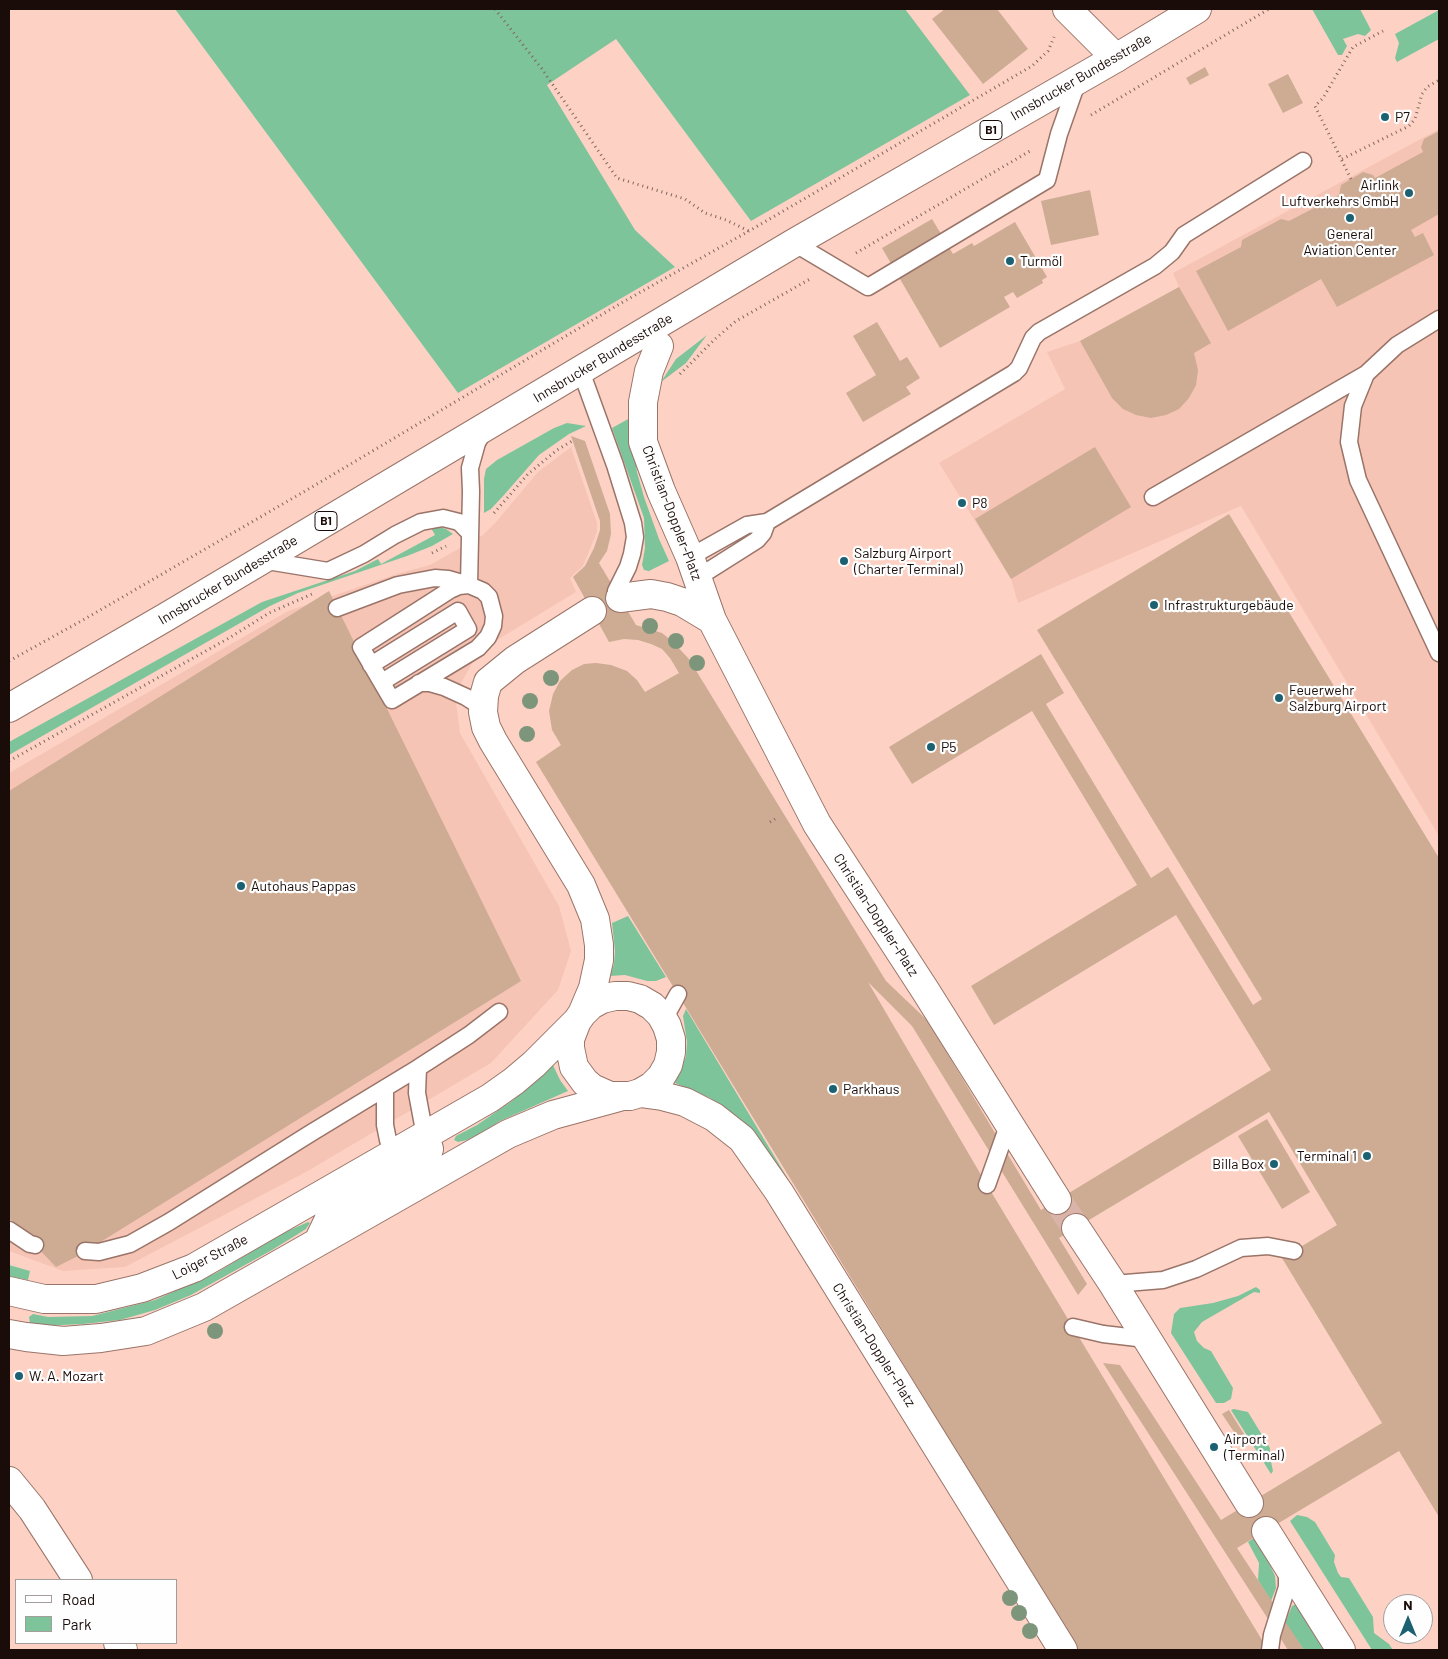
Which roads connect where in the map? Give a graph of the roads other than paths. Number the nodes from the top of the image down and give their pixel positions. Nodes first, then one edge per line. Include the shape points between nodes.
1 (1197, 9) edge
2 (1076, 17) edge
3 (1116, 58) junction
4 (1078, 80) junction
5 (1304, 161) dead end
6 (794, 243) junction
7 (672, 316) junction
8 (1439, 319) edge
9 (581, 372) junction
10 (1366, 374) junction
11 (487, 426) junction
12 (1153, 497) dead end
13 (470, 532) junction
14 (261, 560) junction
15 (694, 568) junction
16 (469, 585) junction
17 (618, 594) joint
18 (337, 608) dead end
19 (592, 611) dead end
20 (712, 620) junction
21 (1439, 653) edge
22 (372, 665) junction
23 (382, 682) junction
24 (419, 683) junction
25 (9, 708) edge
26 (483, 708) junction
27 (678, 994) dead end
28 (499, 1012) dead end
29 (579, 1017) junction
30 (667, 1026) junction
31 (418, 1068) junction
32 (385, 1088) junction
33 (630, 1095) junction
34 (1008, 1123) junction
35 (425, 1136) junction
36 (409, 1169) junction
37 (987, 1185) dead end
38 (1057, 1200) tunnel mouth
39 (1076, 1228) tunnel mouth
40 (9, 1230) edge
41 (35, 1245) dead end
42 (85, 1251) dead end
43 (1294, 1251) dead end
44 (1112, 1284) junction
45 (9, 1291) edge
46 (1073, 1327) dead end
47 (9, 1334) edge
48 (1146, 1339) junction
49 (9, 1480) edge
50 (1249, 1503) dead end
51 (1266, 1531) dead end
52 (1287, 1564) junction
53 (77, 1579) edge
54 (1063, 1650) edge
55 (1270, 1650) edge
56 (1341, 1650) edge

1 - 3 street, Innsbrucker Bundesstraße / B1
2 - 3 street
3 - 4 street, Innsbrucker Bundesstraße / B1
4 - 6 street, Innsbrucker Bundesstraße / B1
4 - 6 lane via 1047,180 868,287
5 - 15 lane via 1184,234 1172,252 1155,266 1039,332 1014,374 767,522 757,540
6 - 7 street, Innsbrucker Bundesstraße / B1
7 - 9 street, Innsbrucker Bundesstraße / B1
7 - 15 street, Christian-Doppler-Platz via 649,371 643,402 643,442
8 - 10 lane via 1397,345
9 - 11 street, Innsbrucker Bundesstraße / B1
9 - 17 lane via 633,523 632,554
10 - 12 lane
10 - 21 lane via 1353,406 1349,442 1358,480
11 - 13 lane via 476,443 470,468
11 - 14 street, Innsbrucker Bundesstraße / B1
13 - 14 lane via 459,522 443,518 421,522 328,571
13 - 16 lane
14 - 25 street, Innsbrucker Bundesstraße / B1
15 - 20 street, Christian-Doppler-Platz
16 - 18 lane via 448,579 421,580 398,585
16 - 22 lane via 450,590 361,647
16 - 24 lane via 483,591 493,607 488,637 478,648
17 - 20 street via 667,597
19 - 26 street, Christian-Doppler-Platz via 515,660 488,682
20 - 34 street, Christian-Doppler-Platz via 817,824
22 - 23 lane
22 - 23 lane via 458,611 468,629
23 - 24 lane via 392,700
24 - 26 lane via 444,687
26 - 29 street, Christian-Doppler-Platz via 486,727 493,741 581,885 595,919 599,945 597,974
27 - 30 lane via 668,1012
28 - 31 lane
29 - 30 street via 602,998 628,996 652,1006
29 - 33 street, Christian-Doppler-Platz via 570,1038 574,1067 592,1088 610,1096
29 - 35 street, Loiger Straße via 514,1082
30 - 33 street via 672,1038 668,1066 652,1086
31 - 32 lane
31 - 35 lane via 417,1093
32 - 36 lane via 388,1140
32 - 42 lane via 138,1240 99,1252
33 - 36 street, Loiger Straße via 553,1116
33 - 54 street, Christian-Doppler-Platz via 662,1096 685,1102 714,1117 742,1139 779,1192
34 - 37 lane
34 - 38 street, Christian-Doppler-Platz
35 - 36 street, Loiger Straße
36 - 45 street, Loiger Straße via 194,1268 142,1288 96,1299 44,1299
36 - 47 street, Loiger Straße via 317,1243 204,1307 146,1331 63,1341
39 - 44 street
40 - 41 lane
43 - 44 lane via 1268,1246 1240,1248 1196,1269 1163,1280
44 - 48 street
46 - 48 lane
48 - 50 street
49 - 53 street
51 - 52 street
52 - 55 lane via 1287,1587
52 - 56 street

